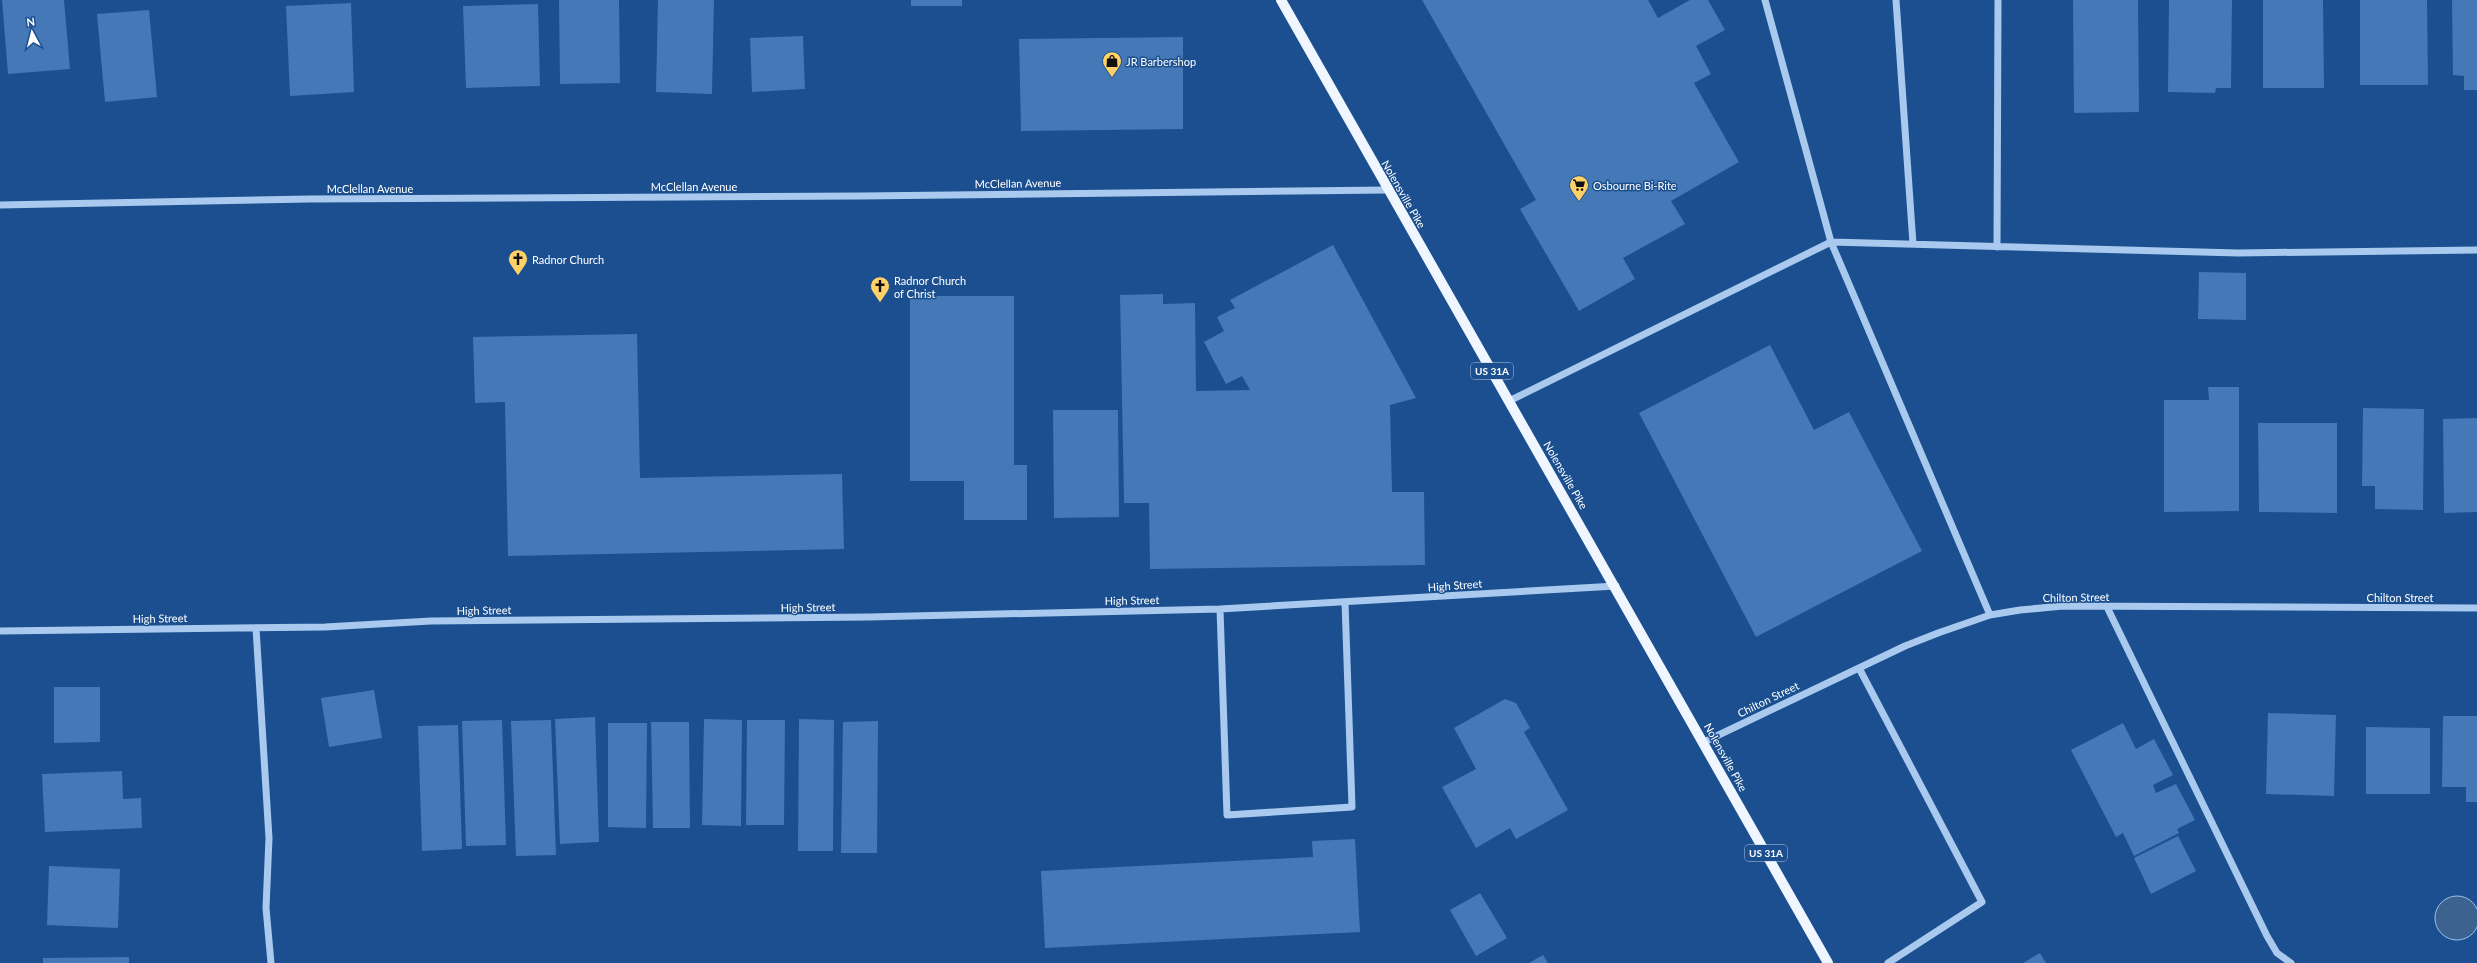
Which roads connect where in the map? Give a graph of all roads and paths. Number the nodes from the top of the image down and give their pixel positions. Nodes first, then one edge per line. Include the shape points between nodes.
1 (1281, 0) edge
2 (1765, 0) edge
3 (1896, 0) edge
4 (1998, 0) edge
5 (1388, 190) junction
6 (0, 205) edge
7 (1831, 242) junction
8 (1913, 244) junction
9 (1996, 247) junction
10 (2477, 250) edge
11 (1509, 401) junction
12 (1616, 586) junction
13 (1345, 602) junction
14 (2107, 607) junction
15 (2477, 608) edge
16 (1220, 610) junction
17 (1990, 616) junction
18 (256, 628) junction
19 (0, 631) edge
20 (1859, 668) junction
21 (1704, 742) junction
22 (271, 963) edge
23 (1828, 963) edge
24 (1888, 963) edge
25 (2291, 963) edge

1 - 5 main road, Nolensville Pike / US 31A
2 - 7 street
3 - 8 street
4 - 9 street
5 - 6 street, McClellan Avenue via 318,199
5 - 11 main road, Nolensville Pike / US 31A
7 - 8 street
7 - 11 street
7 - 17 street
8 - 9 street
9 - 10 street via 2238,253
11 - 12 main road, Nolensville Pike / US 31A
12 - 13 street, High Street
12 - 21 main road, Nolensville Pike / US 31A
13 - 16 street, High Street
13 - 16 street via 1352,807 1227,815
14 - 15 street, Chilton Street
14 - 17 street, Chilton Street via 2063,606
14 - 25 street via 2267,936 2277,953
16 - 18 street, High Street via 877,617 431,621
17 - 20 street, Chilton Street via 1938,633
18 - 19 street, High Street
18 - 22 street via 269,838 266,908
20 - 21 street, Chilton Street
20 - 24 street via 1982,902
21 - 23 main road, Nolensville Pike / US 31A

